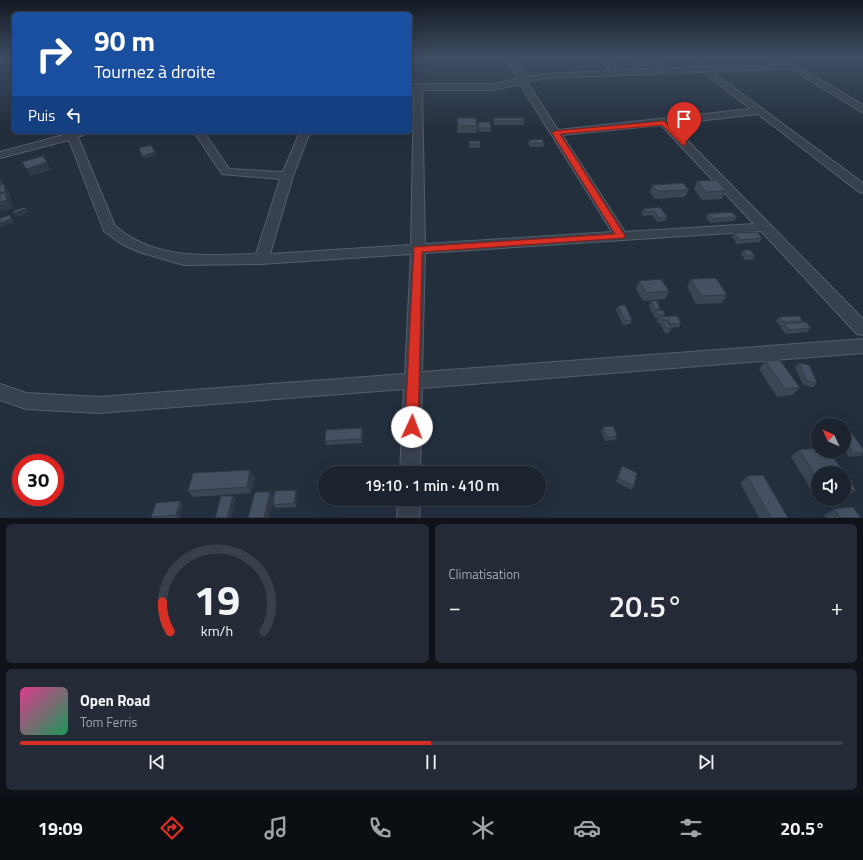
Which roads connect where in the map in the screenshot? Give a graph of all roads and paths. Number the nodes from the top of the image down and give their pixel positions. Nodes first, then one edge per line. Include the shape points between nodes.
1 (517, 81) edge
2 (523, 81) edge
3 (720, 81) edge
4 (818, 81) edge
5 (414, 87) edge
6 (863, 109) edge
7 (761, 111) junction
8 (664, 122) junction
9 (555, 133) junction
10 (73, 134) edge
11 (76, 134) edge
12 (200, 134) edge
13 (304, 134) edge
14 (0, 155) edge
15 (287, 176) junction
16 (863, 190) edge
17 (765, 227) junction
18 (621, 236) junction
19 (418, 249) junction
20 (261, 259) junction
21 (863, 329) edge
22 (863, 346) edge
23 (413, 381) junction
24 (0, 392) edge
25 (410, 466) edge
26 (409, 506) edge
27 (408, 518) edge

1 - 5 street via 493,87
2 - 9 street
3 - 7 street
4 - 6 street
5 - 19 street
7 - 8 street
7 - 16 street
8 - 9 street
8 - 17 street
9 - 18 street
10 - 14 street
11 - 20 street via 109,228 121,238 171,258 184,260
12 - 15 street via 226,172
13 - 15 street
15 - 20 street
17 - 18 street
17 - 21 street
18 - 19 street
19 - 20 street
19 - 23 street
22 - 23 street
23 - 24 street via 99,405 26,401
23 - 25 street
26 - 27 street

